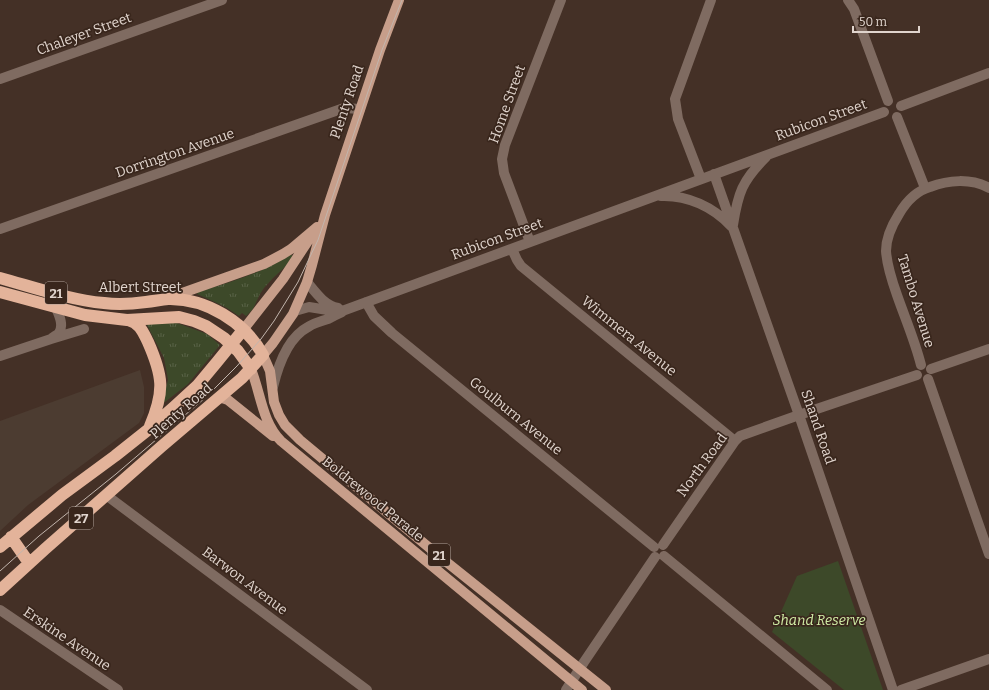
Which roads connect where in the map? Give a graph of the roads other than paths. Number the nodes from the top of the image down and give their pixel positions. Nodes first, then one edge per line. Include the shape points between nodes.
1 (222, 0) edge
2 (399, 0) edge
3 (561, 0) edge
4 (711, 0) edge
5 (848, 0) edge
6 (989, 73) edge
7 (0, 79) edge
8 (888, 101) junction
9 (901, 106) junction
10 (360, 109) junction
11 (884, 112) junction
12 (897, 117) junction
13 (769, 154) junction
14 (714, 174) junction
15 (701, 179) junction
16 (925, 188) junction
17 (989, 188) edge
18 (653, 197) junction
19 (325, 215) junction
20 (317, 227) junction
21 (732, 227) junction
22 (0, 229) edge
23 (530, 242) junction
24 (512, 249) junction
25 (0, 278) edge
26 (307, 282) junction
27 (0, 292) edge
28 (161, 300) junction
29 (366, 302) junction
30 (56, 308) junction
31 (348, 309) junction
32 (295, 311) junction
33 (127, 320) junction
34 (84, 329) dead end
35 (243, 330) junction
36 (51, 339) junction
37 (231, 344) junction
38 (989, 349) edge
39 (0, 356) edge
40 (263, 356) junction
41 (282, 358) joint
42 (922, 364) junction
43 (251, 369) junction
44 (929, 374) junction
45 (917, 375) junction
46 (272, 387) junction
47 (218, 399) junction
48 (799, 415) junction
49 (149, 429) junction
50 (735, 440) junction
51 (281, 441) junction
52 (106, 495) junction
53 (11, 538) junction
54 (658, 546) junction
55 (0, 547) edge
56 (989, 554) edge
57 (660, 557) junction
58 (444, 560) junction
59 (29, 563) junction
60 (436, 570) junction
61 (0, 590) edge
62 (0, 610) edge
63 (989, 659) edge
64 (580, 668) junction
65 (569, 686) edge
66 (118, 690) edge
67 (367, 690) edge
68 (582, 690) edge
69 (606, 690) edge
70 (827, 690) edge
71 (893, 690) edge
72 (901, 690) edge

1 - 7 street, Chaleyer Street
2 - 10 main road, Plenty Road / 27
3 - 23 street, Home Street via 505,145 502,159 504,173
4 - 15 street via 675,99 678,119
5 - 8 street via 854,9
6 - 9 street
8 - 9 street via 894,100
8 - 11 street via 884,106
9 - 12 street
10 - 19 main road, Plenty Road / 27
10 - 22 street, Dorrington Avenue via 344,108
11 - 12 street via 889,118
11 - 13 street, Rubicon Street
12 - 16 street
13 - 14 street, Rubicon Street
13 - 21 street, Rubicon Street via 742,188
14 - 15 street, Rubicon Street
14 - 21 street, Shand Road
15 - 18 street, Rubicon Street
16 - 17 street via 954,181 970,181
16 - 42 street, Tambo Avenue via 904,206 889,233 886,250 893,284
18 - 21 street, Rubicon Street via 674,196 694,201 714,212
18 - 23 street, Rubicon Street
19 - 20 main road, Plenty Road / 27
19 - 26 main road, Plenty Road / 27
20 - 28 main road via 291,249 264,264
20 - 35 main road, Plenty Road / 27 via 283,279
21 - 48 street, Shand Road
23 - 24 street, Rubicon Street
24 - 29 street, Rubicon Street
24 - 50 street, Wimmera Avenue via 521,266
25 - 28 highway, Albert Street / 21 via 96,302 123,304
26 - 31 street, Rubicon Street via 317,295 330,305
26 - 32 main road, Plenty Road / 27
27 - 30 highway, 21
28 - 35 highway, Albert Street / 21 via 174,299 206,306 227,317
29 - 31 street, Rubicon Street
29 - 54 street, Goulburn Avenue via 374,316 392,333
30 - 33 highway, 21 via 85,316
30 - 36 street via 61,326 59,332
31 - 32 street, Rubicon Street via 334,311 309,307
31 - 41 street, Rubicon Street via 303,330 292,341
32 - 40 main road, Plenty Road / 27
33 - 37 highway, 21 via 179,317 206,326
33 - 49 highway via 142,330 160,375 158,407
34 - 36 street
35 - 37 highway, Plenty Road / 27
35 - 40 highway, Albert Street / 21
36 - 39 street
37 - 43 highway, 21
37 - 49 highway, Plenty Road / 27 via 197,386
38 - 44 street
40 - 43 highway, Plenty Road / 27
40 - 46 main road, Boldrewood Parade / 21 via 270,371
41 - 46 street, Boldrewood Parade
42 - 44 street via 927,365
42 - 45 street via 917,369
43 - 47 highway, Plenty Road / 27
43 - 51 main road, Boldrewood Parade / 21 via 266,418
44 - 45 street via 921,379
44 - 56 street
45 - 48 street, North Road
46 - 58 main road, Boldrewood Parade / 21 via 276,409 289,430
47 - 51 main road via 228,400
47 - 52 highway, Plenty Road / 27
48 - 50 street, North Road via 746,433
48 - 71 street, Shand Road
49 - 53 highway, Plenty Road / 27 via 62,494
50 - 54 street, North Road
51 - 60 main road, Boldrewood Parade / 21
52 - 59 highway, Plenty Road / 27
52 - 67 street, Barwon Avenue
53 - 55 highway, Plenty Road / 27
53 - 59 highway
54 - 57 street via 665,548 666,551
57 - 64 street
57 - 70 street
58 - 60 main road
58 - 64 main road, Boldrewood Parade / 21
59 - 61 highway, Plenty Road / 27
60 - 65 main road, Boldrewood Parade / 21
62 - 66 street, Erskine Avenue
63 - 72 street
64 - 65 street
64 - 69 main road, Boldrewood Parade / 21
65 - 68 main road, Boldrewood Parade / 21

